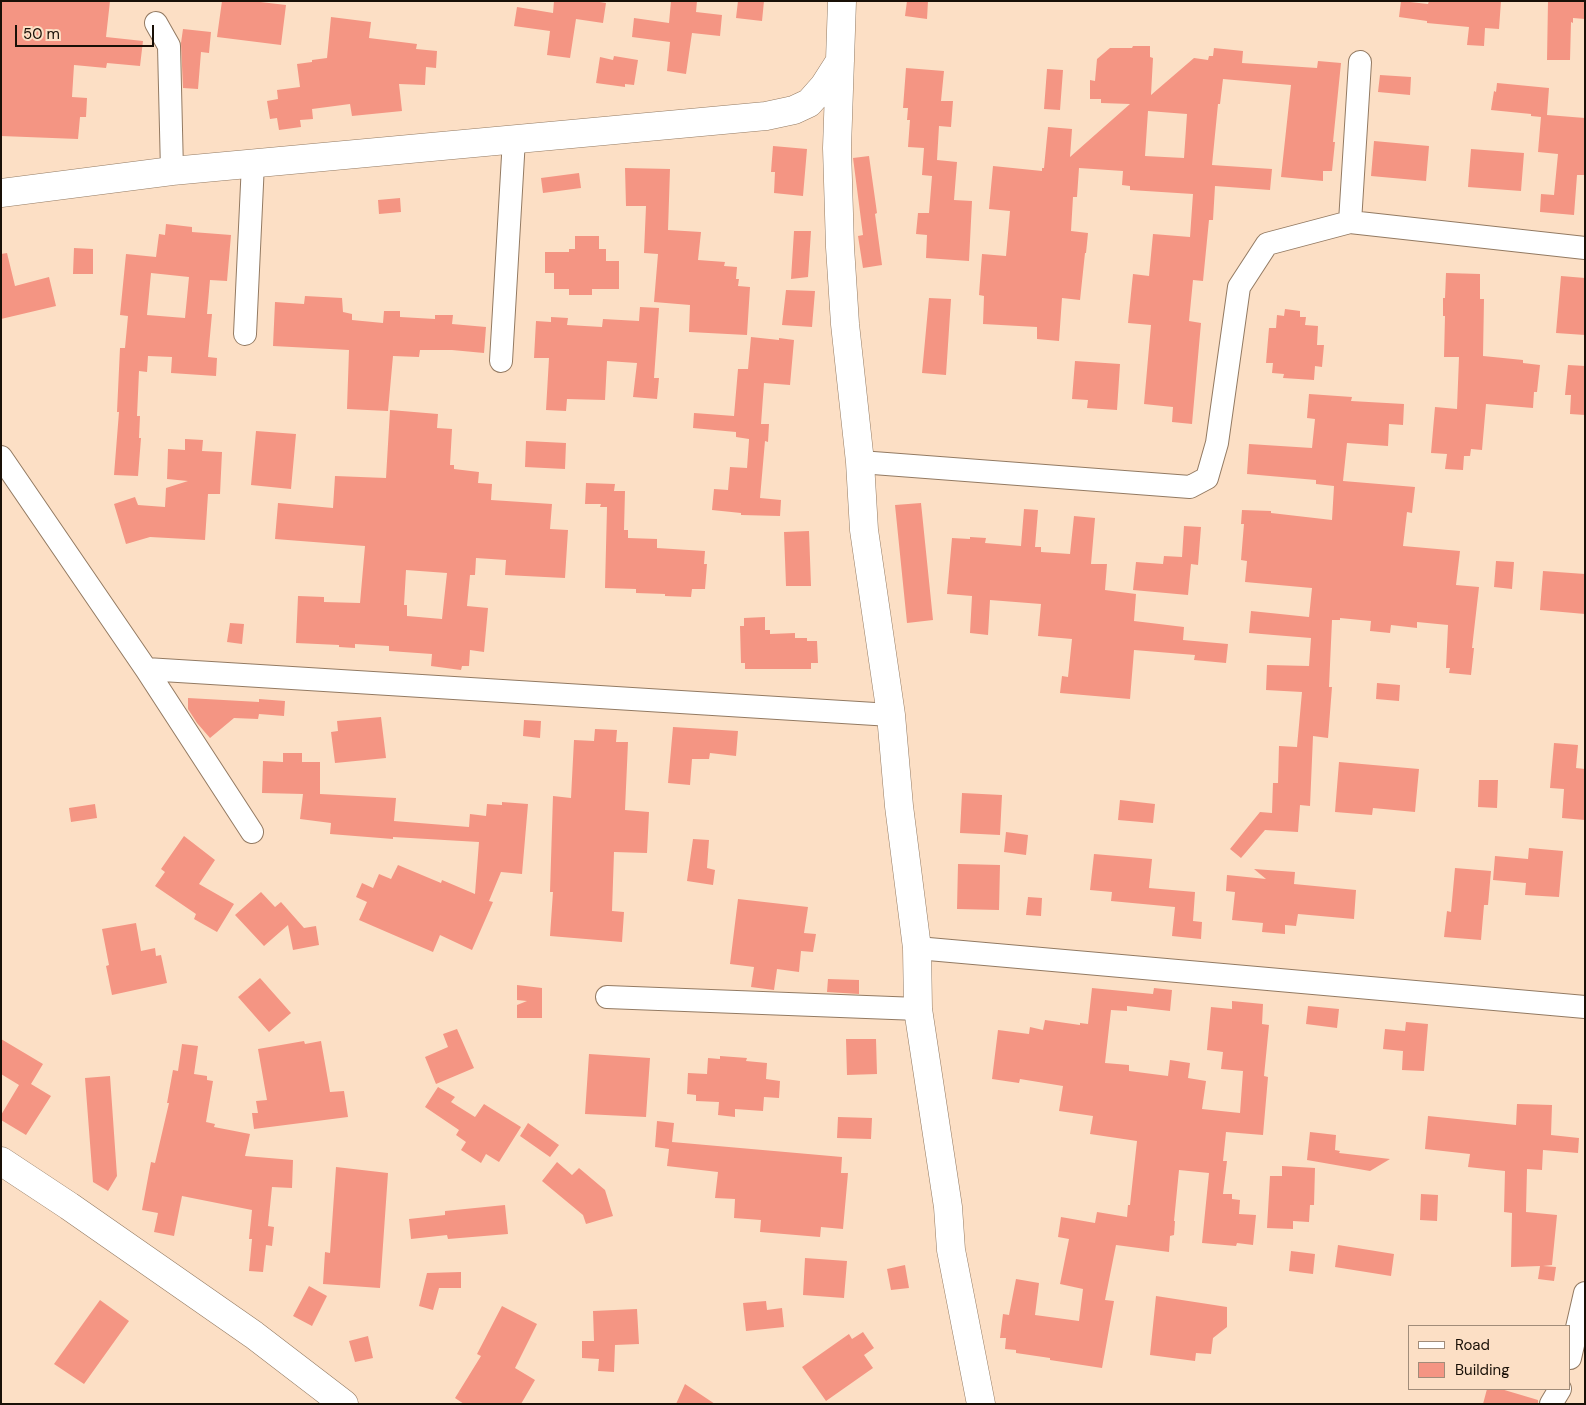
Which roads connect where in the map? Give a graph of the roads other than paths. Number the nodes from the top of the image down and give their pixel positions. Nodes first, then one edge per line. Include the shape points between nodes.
1 (842, 1) edge
2 (156, 23) dead end
3 (840, 61) junction
4 (1360, 62) dead end
5 (514, 139) junction
6 (253, 163) junction
7 (172, 171) junction
8 (1, 193) edge
9 (1350, 222) junction
10 (1585, 248) edge
11 (245, 334) dead end
12 (501, 361) dead end
13 (1, 457) edge
14 (860, 462) junction
15 (146, 669) junction
16 (891, 715) junction
17 (252, 832) dead end
18 (917, 948) junction
19 (607, 997) dead end
20 (1585, 1007) edge
21 (918, 1009) junction
22 (1, 1161) edge
23 (1585, 1293) edge
24 (1571, 1354) edge
25 (1559, 1390) edge
26 (344, 1404) edge
27 (981, 1404) edge
28 (1551, 1404) edge

1 - 3 street
2 - 7 street via 169,46
3 - 5 street via 809,103 794,110 766,116
3 - 14 street via 837,148 840,247
4 - 9 street
5 - 6 street
5 - 12 street
6 - 7 street
6 - 11 street
7 - 8 street
9 - 10 street
9 - 14 street via 1267,244 1239,286 1217,443 1207,478 1190,487
13 - 15 street
14 - 16 street via 864,530
15 - 16 street
15 - 17 street
16 - 18 street
18 - 20 street
18 - 21 street
19 - 21 street
21 - 27 street via 948,1207 951,1250
22 - 26 street via 254,1335
23 - 24 street
25 - 28 street

